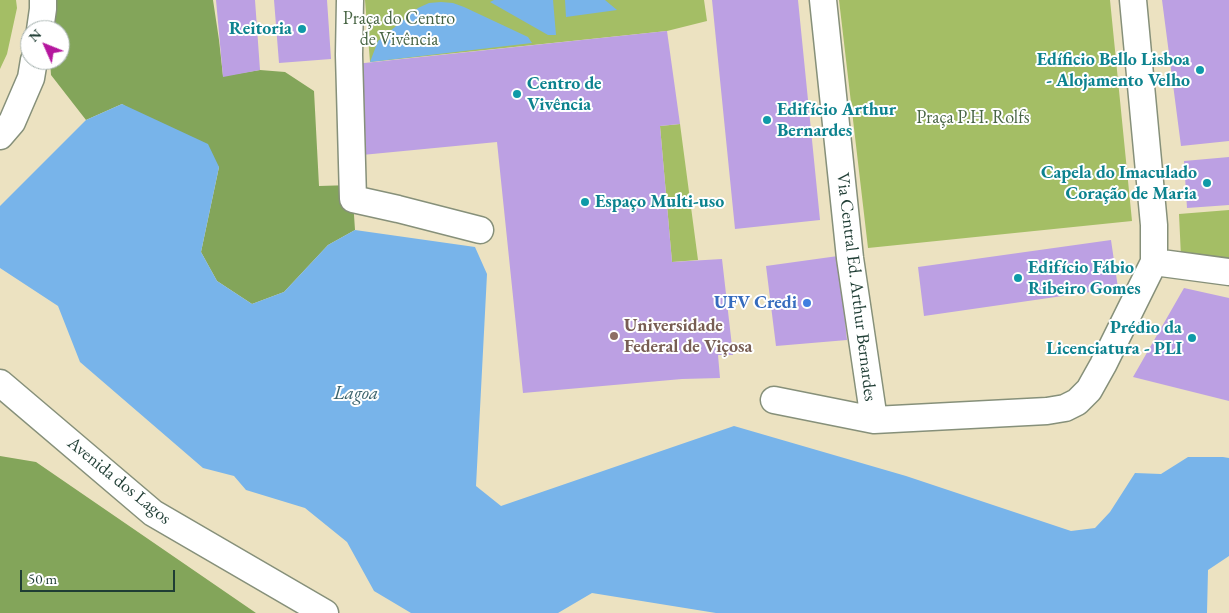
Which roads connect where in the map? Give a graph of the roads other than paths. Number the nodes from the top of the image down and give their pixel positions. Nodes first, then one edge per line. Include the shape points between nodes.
1 (43, 0) edge
2 (350, 0) edge
3 (823, 0) edge
4 (1133, 0) edge
5 (42, 20) edge
6 (32, 70) edge
7 (0, 136) edge
8 (480, 230) dead end
9 (1154, 262) junction
10 (1229, 272) edge
11 (0, 383) edge
12 (774, 400) dead end
13 (874, 420) junction
14 (324, 613) edge

1 - 5 street
2 - 8 street via 353,199
3 - 13 street, Via Central Ed. Arthur Bernardes via 850,258
4 - 9 street, Via Central Ed. Arthur Bernardes via 1154,225
6 - 7 street via 12,122
9 - 10 street
9 - 13 street, Via Central Ed. Arthur Bernardes via 1103,365 1089,390 1077,402 1048,411
11 - 14 street, Avenida dos Lagos via 153,513
12 - 13 street

